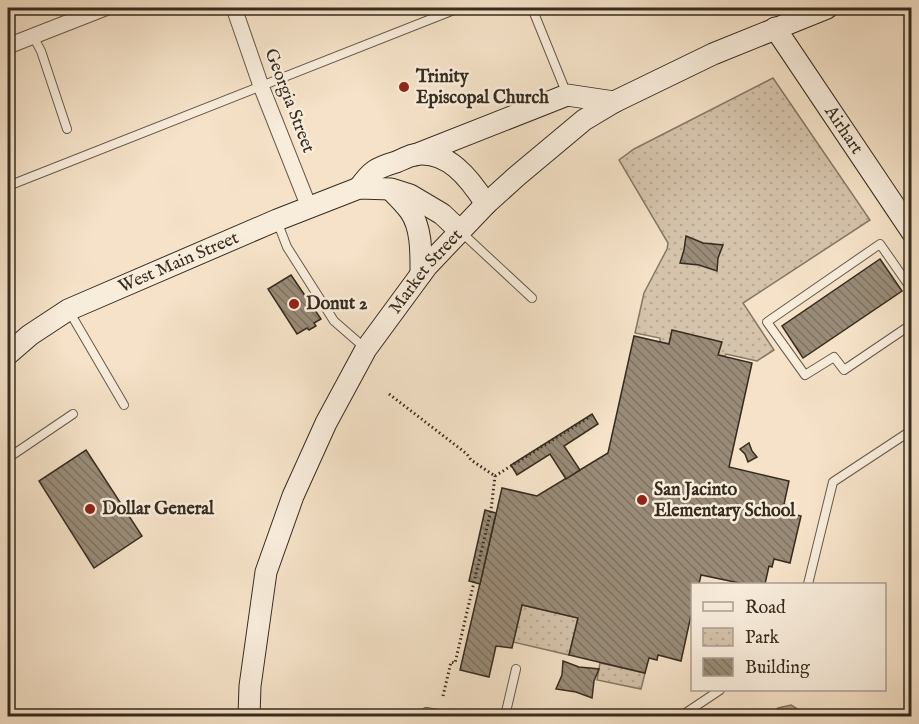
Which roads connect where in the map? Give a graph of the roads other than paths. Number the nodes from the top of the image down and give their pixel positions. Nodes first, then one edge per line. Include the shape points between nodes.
1 (105, 8) edge
2 (234, 8) edge
3 (459, 8) edge
4 (532, 8) edge
5 (827, 8) edge
6 (776, 28) junction
7 (33, 36) junction
8 (8, 46) edge
9 (261, 86) junction
10 (567, 95) junction
11 (614, 102) junction
12 (67, 129) dead end
13 (415, 155) junction
14 (8, 186) edge
15 (359, 188) junction
16 (391, 189) junction
17 (486, 204) junction
18 (309, 207) junction
19 (277, 220) junction
20 (460, 231) junction
21 (912, 232) edge
22 (421, 274) junction
23 (912, 290) edge
24 (532, 298) dead end
25 (68, 310) junction
26 (912, 324) edge
27 (366, 349) junction
28 (8, 354) edge
29 (124, 405) dead end
30 (74, 414) dead end
31 (912, 430) edge
32 (8, 458) edge
33 (808, 583) edge
34 (516, 669) dead end
35 (719, 691) edge
36 (426, 712) dead end
37 (249, 717) edge
38 (449, 717) edge
39 (505, 717) edge
40 (681, 717) edge

1 - 7 street
2 - 9 street, Georgia Street
3 - 9 lane
4 - 10 lane
5 - 6 main road, Market Street
6 - 11 main road, Market Street
6 - 21 main road, Airhart
7 - 8 street
7 - 12 lane
9 - 14 lane
9 - 18 street, Georgia Street
10 - 11 main road
10 - 13 main road
11 - 17 main road, Market Street via 584,120
13 - 15 main road, West Main Street via 384,165
13 - 17 main road, West Main Street via 430,155 455,165
15 - 16 main road, West Main Street
15 - 18 main road, West Main Street
16 - 20 main road, West Main Street via 442,213
16 - 22 main road via 417,227
17 - 20 main road, Market Street
18 - 19 main road, West Main Street
19 - 25 main road, West Main Street
19 - 27 lane via 287,247 334,321
20 - 22 main road, Market Street
20 - 24 lane
22 - 27 main road, Market Street
23 - 26 lane via 880,244 767,322 805,375 834,357 844,370
25 - 28 main road, West Main Street
25 - 29 lane
27 - 37 main road, Market Street via 293,496 266,572
30 - 32 lane
31 - 33 lane via 833,482
34 - 39 lane
35 - 40 lane
36 - 38 lane

